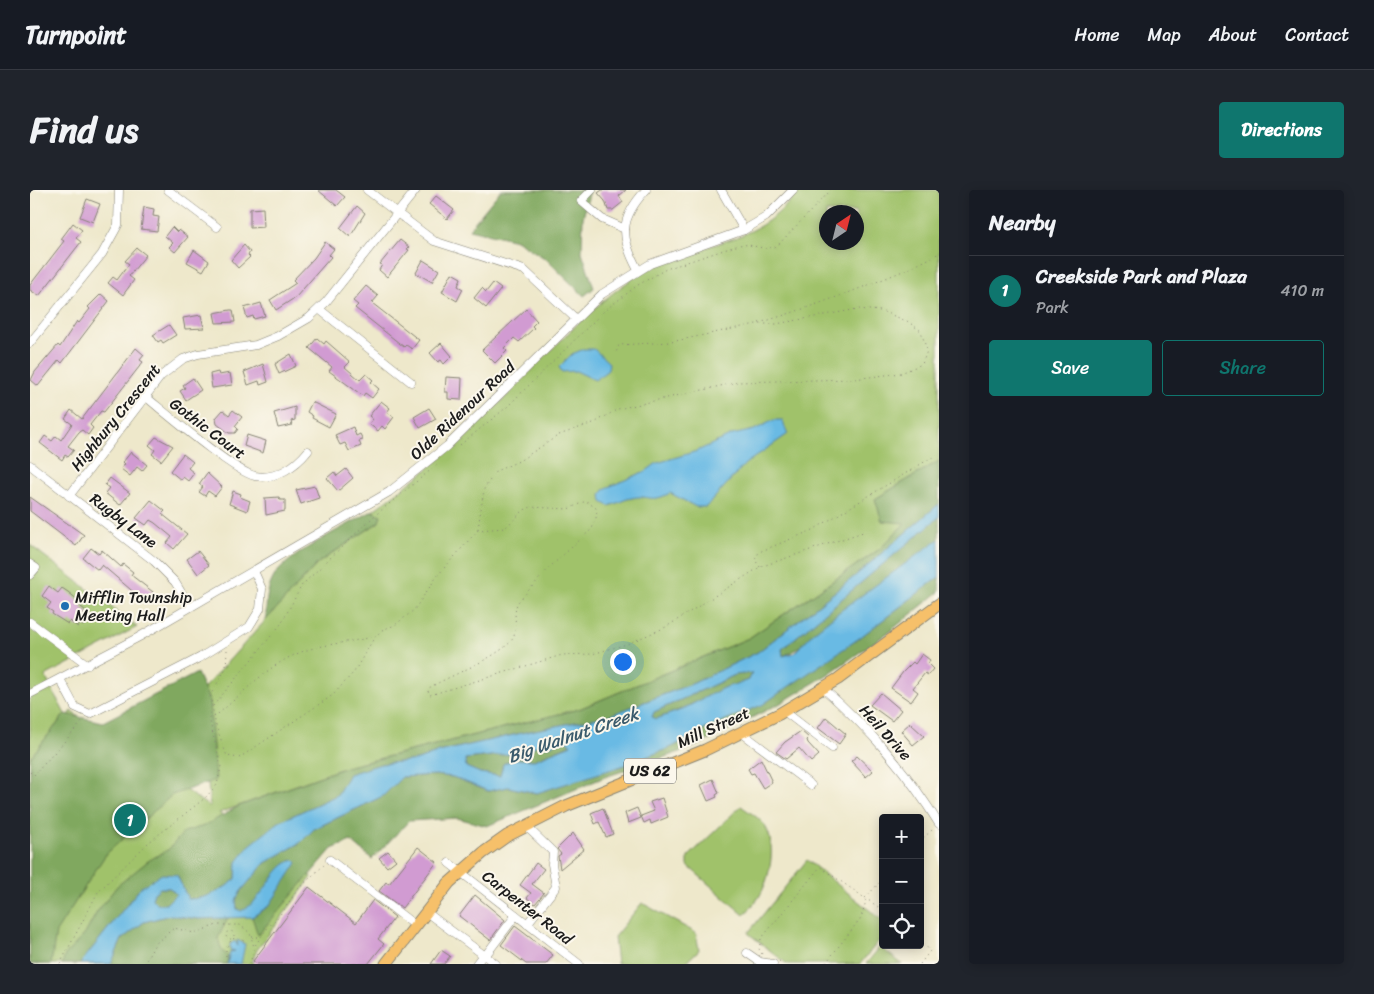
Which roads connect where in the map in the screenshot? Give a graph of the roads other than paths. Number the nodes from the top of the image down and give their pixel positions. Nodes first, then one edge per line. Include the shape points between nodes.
1 (119, 190) edge
2 (168, 190) edge
3 (367, 190) edge
4 (416, 190) edge
5 (592, 190) edge
6 (646, 190) edge
7 (720, 190) edge
8 (793, 190) edge
9 (396, 213) junction
10 (217, 227) dead end
11 (625, 229) junction
12 (744, 230) junction
13 (638, 270) junction
14 (319, 309) junction
15 (576, 319) junction
16 (30, 343) edge
17 (411, 382) dead end
18 (146, 397) junction
19 (308, 451) dead end
20 (30, 465) edge
21 (69, 496) junction
22 (30, 564) edge
23 (254, 571) junction
24 (30, 576) edge
25 (939, 604) edge
26 (190, 607) junction
27 (30, 621) edge
28 (88, 665) junction
29 (60, 679) junction
30 (823, 688) junction
31 (30, 694) edge
32 (784, 711) junction
33 (742, 733) junction
34 (832, 748) dead end
35 (811, 785) dead end
36 (936, 813) edge
37 (936, 826) edge
38 (527, 827) junction
39 (330, 860) road end
40 (449, 863) dead end
41 (461, 872) junction
42 (426, 912) junction
43 (516, 915) junction
44 (527, 924) junction
45 (416, 926) junction
46 (747, 954) dead end
47 (484, 956) junction
48 (574, 963) edge
49 (386, 964) edge
50 (476, 964) edge
51 (496, 964) edge
52 (773, 964) edge

1 - 16 street via 118,225 102,254
2 - 10 street
3 - 9 street
4 - 9 street, Highbury Crescent
5 - 11 street via 582,201 602,219
6 - 11 street via 631,209
7 - 12 street
8 - 12 street, Olde Ridenour Road via 766,217
9 - 14 street, Highbury Crescent
9 - 15 street via 434,241 524,270
11 - 13 street via 624,241
12 - 13 street, Olde Ridenour Road
13 - 15 street, Olde Ridenour Road via 602,294
14 - 17 street
14 - 18 street, Highbury Crescent via 293,329 256,344 187,356 162,376
15 - 23 street, Olde Ridenour Road via 426,465 378,498
18 - 19 street, Gothic Court via 225,458 255,476 283,472 297,464
18 - 21 street, Highbury Crescent
20 - 21 street, Rugby Lane
21 - 26 street, Rugby Lane via 154,561 175,582
22 - 24 street via 36,568
23 - 26 street, Olde Ridenour Road
23 - 29 street via 262,589 260,609 249,627 211,651 106,707 88,713 75,707
25 - 30 highway, Mill Street / US 62
26 - 28 street, Olde Ridenour Road
27 - 28 street
28 - 29 street, Olde Ridenour Road
29 - 31 street, Olde Ridenour Road
30 - 32 highway, Mill Street / US 62
30 - 36 street, Heil Drive via 876,738
32 - 33 highway, Mill Street / US 62
32 - 34 street
33 - 35 street
33 - 38 highway, Mill Street / US 62 via 592,795
36 - 37 street, Heil Drive
38 - 41 highway, Mill Street / US 62 via 499,842
38 - 44 street via 553,852 556,887
39 - 45 street
40 - 41 street, Carpenter Road
41 - 42 highway, Mill Street / US 62
41 - 43 street, Carpenter Road
42 - 45 highway, Mill Street / US 62
42 - 47 street
43 - 44 street, Carpenter Road
43 - 47 street
44 - 48 street, Carpenter Road
45 - 49 highway, Mill Street / US 62
46 - 52 street via 760,962
47 - 50 street
47 - 51 street

